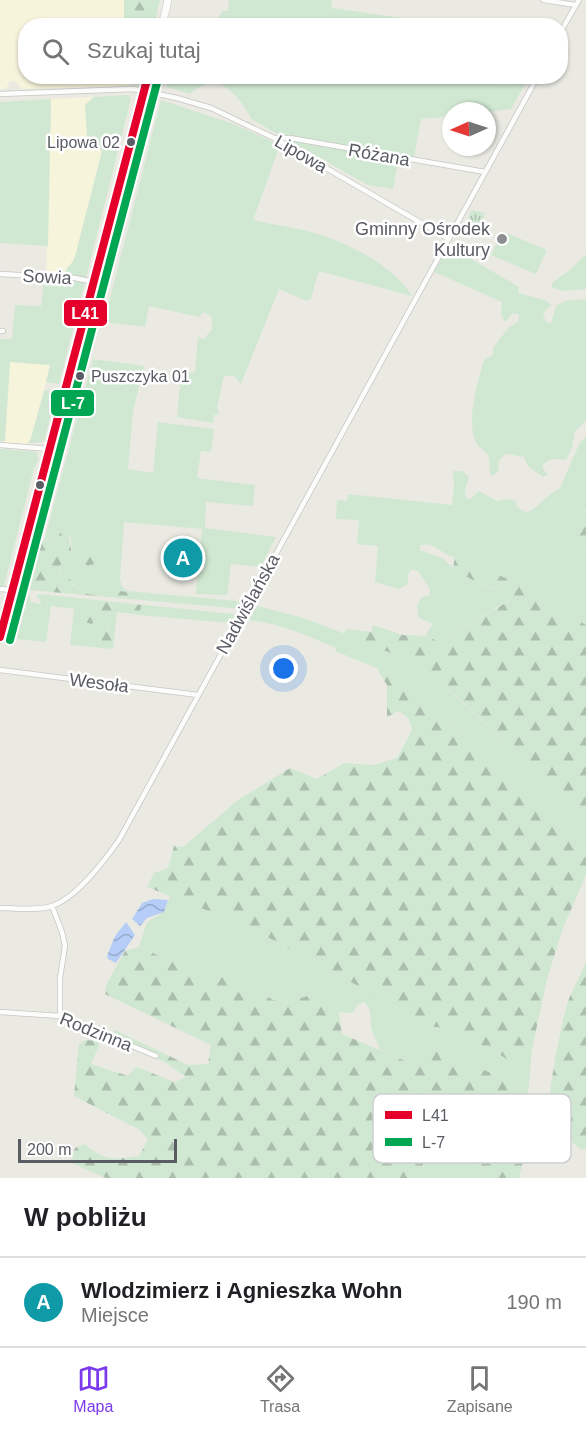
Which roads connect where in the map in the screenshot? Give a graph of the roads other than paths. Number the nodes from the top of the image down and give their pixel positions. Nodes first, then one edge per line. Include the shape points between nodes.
1 (168, 0) edge
2 (543, 0) edge
3 (578, 3) edge
4 (164, 18) edge
5 (568, 21) edge
6 (146, 84) edge
7 (534, 84) edge
8 (145, 91) junction
9 (0, 94) edge
10 (274, 138) junction
11 (485, 172) junction
12 (448, 239) junction
13 (0, 274) edge
14 (94, 282) junction
15 (0, 445) edge
16 (50, 449) junction
17 (0, 589) edge
18 (13, 590) junction
19 (0, 634) edge
20 (0, 670) edge
21 (198, 695) junction
22 (51, 906) junction
23 (0, 908) edge
24 (0, 1012) edge
25 (60, 1016) junction
26 (156, 1056) dead end

1 - 4 main road
2 - 3 street
3 - 5 street
6 - 8 main road
7 - 11 street, Nadwiślańska
8 - 9 street, Lipowa
8 - 10 street, Lipowa via 211,108
8 - 14 main road
10 - 11 street, Różana
10 - 12 street, Lipowa
11 - 12 street, Nadwiślańska
12 - 21 street, Nadwiślańska
13 - 14 street, Sowia
14 - 16 main road
15 - 16 street
16 - 18 main road
17 - 18 street
18 - 19 main road
20 - 21 street, Wesoła
21 - 22 street, Nadwiślańska via 108,855 69,896
22 - 23 street
22 - 25 street via 65,946
24 - 25 street, Rodzinna
25 - 26 street, Rodzinna

